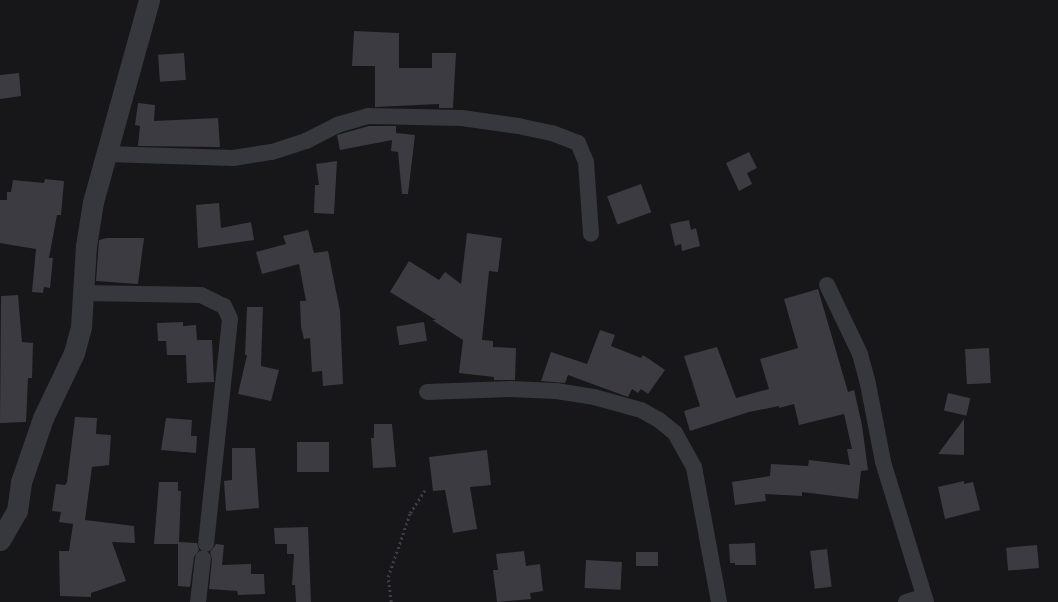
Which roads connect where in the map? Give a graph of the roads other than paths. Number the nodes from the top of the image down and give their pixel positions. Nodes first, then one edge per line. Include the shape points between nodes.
1 (149, 0) edge
2 (106, 154) junction
3 (591, 234) dead end
4 (827, 285) dead end
5 (82, 293) junction
6 (427, 392) dead end
7 (0, 540) edge
8 (925, 599) edge
9 (198, 602) edge
10 (719, 602) edge
11 (906, 602) edge

1 - 2 street
2 - 3 street via 234,158 278,150 306,141 337,125 368,116 462,118 518,126 552,133 578,143 586,162
2 - 5 street via 93,202
4 - 8 street via 860,354 883,462
5 - 7 street via 81,327 74,353 43,418 21,482 17,511
5 - 9 street via 201,295 224,306 230,319
6 - 10 street via 510,389 556,391 594,397 641,410 659,420 675,433 694,468
8 - 11 street

